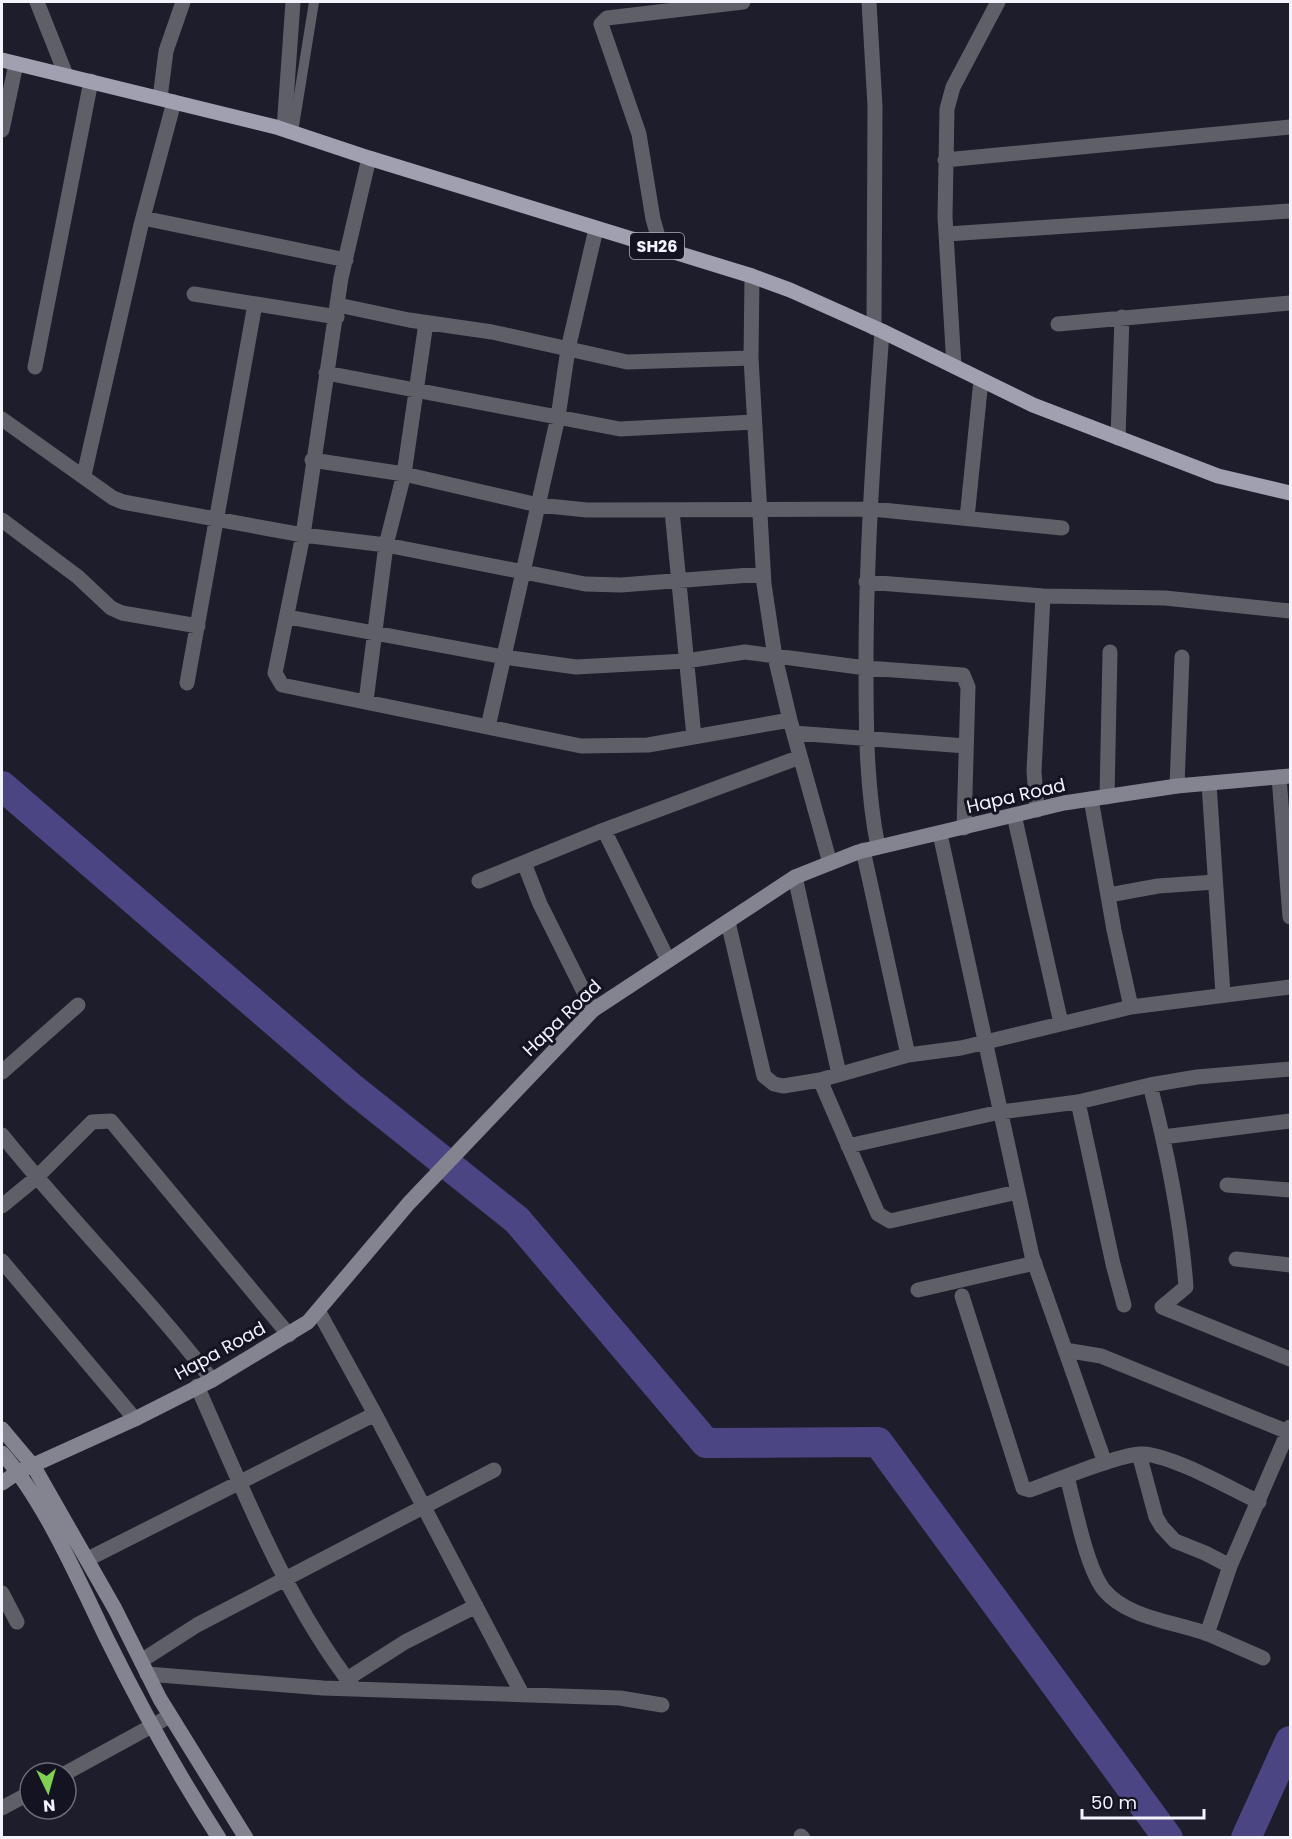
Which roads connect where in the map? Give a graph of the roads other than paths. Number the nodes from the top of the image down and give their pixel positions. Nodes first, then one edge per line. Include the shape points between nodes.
1 (37, 2) edge
2 (183, 2) edge
3 (293, 2) edge
4 (314, 2) edge
5 (743, 2) edge
6 (869, 2) edge
7 (998, 2) edge
8 (658, 7) edge
9 (9, 62) edge
10 (66, 75) junction
11 (92, 81) junction
12 (167, 100) junction
13 (1290, 127) edge
14 (2, 130) edge
15 (289, 131) junction
16 (369, 158) junction
17 (945, 160) junction
18 (1290, 211) edge
19 (142, 218) junction
20 (596, 229) junction
21 (947, 234) junction
22 (661, 247) junction
23 (346, 260) junction
24 (752, 276) junction
25 (194, 294) dead end
26 (1290, 303) edge
27 (255, 304) junction
28 (338, 311) junction
29 (1122, 316) junction
30 (426, 323) junction
31 (1058, 324) dead end
32 (878, 329) junction
33 (568, 349) junction
34 (751, 358) junction
35 (954, 366) junction
36 (35, 367) dead end
37 (326, 373) junction
38 (981, 380) junction
39 (415, 392) junction
40 (558, 417) junction
41 (2, 419) edge
42 (754, 422) junction
43 (1118, 438) junction
44 (312, 460) junction
45 (404, 474) junction
46 (84, 475) junction
47 (1290, 493) edge
48 (538, 505) junction
49 (869, 509) junction
50 (760, 510) junction
51 (672, 511) junction
52 (219, 518) junction
53 (967, 518) junction
54 (2, 520) edge
55 (1062, 528) dead end
56 (303, 535) junction
57 (386, 545) junction
58 (523, 573) junction
59 (763, 574) junction
60 (677, 581) junction
61 (866, 582) junction
62 (1043, 596) junction
63 (1290, 611) edge
64 (288, 617) junction
65 (198, 626) junction
66 (375, 631) junction
67 (1110, 651) dead end
68 (504, 657) junction
69 (775, 657) junction
70 (1182, 657) dead end
71 (686, 661) junction
72 (866, 668) junction
73 (187, 683) dead end
74 (366, 701) junction
75 (488, 727) junction
76 (792, 727) junction
77 (867, 736) junction
78 (694, 737) junction
79 (966, 746) junction
80 (800, 757) junction
81 (1285, 776) edge
82 (1209, 784) junction
83 (1177, 786) junction
84 (1107, 796) junction
85 (1091, 799) junction
86 (1037, 810) junction
87 (1014, 816) junction
88 (964, 828) junction
89 (604, 830) junction
90 (940, 834) junction
91 (878, 847) junction
92 (863, 850) junction
93 (830, 862) junction
94 (524, 863) junction
95 (795, 877) junction
96 (479, 881) dead end
97 (1215, 882) junction
98 (1109, 895) junction
99 (1290, 917) edge
100 (728, 922) junction
101 (668, 960) junction
102 (1290, 987) edge
103 (1223, 994) junction
104 (78, 1005) dead end
105 (1131, 1007) junction
106 (593, 1010) junction
107 (1061, 1023) junction
108 (987, 1041) junction
109 (908, 1055) junction
110 (1290, 1069) edge
111 (2, 1072) edge
112 (839, 1074) junction
113 (820, 1080) junction
114 (1150, 1085) junction
115 (1078, 1101) junction
116 (1000, 1112) junction
117 (1290, 1120) edge
118 (2, 1135) edge
119 (1163, 1137) junction
120 (848, 1146) junction
121 (36, 1178) junction
122 (1227, 1185) dead end
123 (1290, 1190) edge
124 (1017, 1192) junction
125 (2, 1206) edge
126 (1236, 1259) dead end
127 (2, 1261) edge
128 (1035, 1263) junction
129 (1290, 1265) edge
130 (918, 1290) dead end
131 (962, 1296) dead end
132 (1124, 1305) dead end
133 (319, 1312) junction
134 (289, 1335) junction
135 (1065, 1350) junction
136 (1290, 1359) edge
137 (205, 1383) junction
138 (375, 1414) junction
139 (135, 1419) junction
140 (2, 1429) edge
141 (1289, 1430) edge
142 (2, 1453) edge
143 (1139, 1454) junction
144 (1105, 1463) junction
145 (34, 1467) junction
146 (494, 1470) dead end
147 (18, 1472) junction
148 (1067, 1477) junction
149 (239, 1481) junction
150 (2, 1483) edge
151 (1259, 1502) junction
152 (424, 1507) junction
153 (88, 1559) junction
154 (1230, 1566) junction
155 (286, 1577) junction
156 (2, 1593) edge
157 (476, 1606) junction
158 (17, 1622) dead end
159 (1207, 1634) junction
160 (1263, 1658) dead end
161 (144, 1667) junction
162 (351, 1683) junction
163 (522, 1694) junction
164 (662, 1705) dead end
165 (170, 1716) junction
166 (152, 1727) junction
167 (78, 1767) edge
168 (18, 1799) edge
169 (2, 1808) edge
170 (219, 1838) edge
171 (246, 1838) edge

1 - 10 street
2 - 12 street via 166,51
3 - 15 street
4 - 15 lane
5 - 8 street
6 - 32 street via 875,106
7 - 17 street via 953,87 947,109
8 - 22 street via 608,18 602,21 602,27 639,134
9 - 10 main road, SH26
9 - 14 street
10 - 11 main road, SH26
11 - 12 main road, SH26
11 - 36 street
12 - 15 main road, SH26
12 - 19 street
13 - 17 street
15 - 16 main road, SH26
16 - 20 main road, SH26
16 - 23 street
17 - 21 street
18 - 21 street
19 - 23 street
19 - 46 street
20 - 22 main road, SH26
20 - 33 street
21 - 35 street
22 - 24 main road, SH26
23 - 28 street
24 - 32 main road, SH26
24 - 34 street
25 - 27 street
26 - 29 street
27 - 28 street
27 - 52 street
28 - 30 street
28 - 37 street
29 - 31 street
29 - 43 street
30 - 33 street via 492,332
30 - 39 street
32 - 35 main road, SH26
32 - 49 street
33 - 34 street via 638,363
33 - 40 street
34 - 42 street
35 - 38 main road, SH26
37 - 39 street
37 - 44 street
38 - 43 main road, SH26
38 - 53 street
39 - 40 street
39 - 45 street
40 - 42 street via 620,429
40 - 48 street
41 - 46 street
42 - 50 street
43 - 47 main road, SH26 via 1218,476
44 - 45 street
44 - 56 street
45 - 48 street
45 - 57 street
46 - 52 street via 117,500
48 - 51 street
48 - 58 street
49 - 50 street
49 - 53 street
49 - 61 street
50 - 51 street
50 - 59 street
51 - 60 street
52 - 56 street
52 - 65 street
53 - 55 street
54 - 65 street via 78,577 111,608
56 - 57 street
56 - 64 street
57 - 58 street
57 - 66 street
58 - 60 street via 585,584
58 - 68 street
59 - 60 street
59 - 69 street
60 - 71 street
61 - 62 street
61 - 72 street
62 - 63 street via 1165,598
62 - 86 street via 1034,771
64 - 66 street
64 - 74 street via 275,673 282,685
65 - 73 street
66 - 68 street
66 - 74 street
67 - 84 street
68 - 71 street via 576,667
68 - 75 street
69 - 71 street via 745,652
69 - 72 street
69 - 76 street
70 - 83 street
71 - 78 street
72 - 77 street
72 - 79 street via 963,675 968,683
74 - 75 street
75 - 78 street via 581,746 648,745
76 - 77 street
76 - 78 street
76 - 80 street
77 - 79 street
77 - 91 street
79 - 88 street
80 - 89 street
80 - 93 street
81 - 82 street, Hapa Road
81 - 99 street
82 - 83 street, Hapa Road
82 - 97 street
83 - 84 street, Hapa Road
84 - 85 street, Hapa Road
85 - 86 street, Hapa Road
85 - 98 street
86 - 87 street, Hapa Road
87 - 88 street, Hapa Road
87 - 107 street
88 - 90 street, Hapa Road
89 - 94 street
89 - 101 street
90 - 91 street, Hapa Road
90 - 108 street
91 - 92 street, Hapa Road
92 - 93 street, Hapa Road
92 - 109 street
93 - 95 street, Hapa Road
94 - 96 street
94 - 106 street
95 - 100 street, Hapa Road
95 - 112 street
97 - 98 street
97 - 103 street
98 - 105 street
100 - 101 street, Hapa Road
100 - 113 street via 764,1076 783,1086
101 - 106 street, Hapa Road
102 - 103 street
103 - 105 street
104 - 111 street
105 - 107 street
106 - 133 street, Hapa Road via 409,1203
107 - 108 street
108 - 109 street
108 - 116 street
109 - 112 street
110 - 114 street
112 - 113 street
113 - 120 street
114 - 115 street
114 - 119 street
115 - 116 street
115 - 132 street
116 - 120 street
116 - 124 street
117 - 119 street
118 - 121 street
119 - 136 street via 1184,1252 1186,1287 1162,1307
120 - 124 street via 878,1214 890,1221
121 - 125 street
121 - 134 street via 92,1122 114,1122
121 - 137 street via 174,1331
122 - 123 street
124 - 128 street
126 - 129 street
127 - 139 street
128 - 130 street
128 - 135 street
131 - 148 street via 1022,1486 1030,1490
133 - 134 street, Hapa Road
133 - 138 street
134 - 137 street, Hapa Road
135 - 141 street via 1101,1356
135 - 144 street
137 - 139 street, Hapa Road
137 - 149 street
138 - 149 street
138 - 152 street
139 - 145 street, Hapa Road
140 - 145 street
141 - 151 street
142 - 147 street
143 - 144 street
143 - 151 street via 1172,1462
143 - 154 street via 1162,1527 1174,1541
144 - 148 street
145 - 147 street, Hapa Road
145 - 153 street
146 - 152 street
147 - 150 street, Hapa Road
147 - 166 street via 72,1567
148 - 159 street via 1089,1558 1102,1588 1126,1607
149 - 153 street
149 - 155 street
151 - 154 street
152 - 155 street
152 - 157 street
153 - 161 street
154 - 159 street
155 - 161 street via 196,1625
155 - 162 street via 331,1659
156 - 158 street
157 - 162 street via 405,1642
157 - 163 street
159 - 160 street
161 - 162 street
161 - 165 street
162 - 163 street
163 - 164 street via 620,1698
165 - 166 street
165 - 171 street
166 - 167 street
166 - 170 street
168 - 169 street

